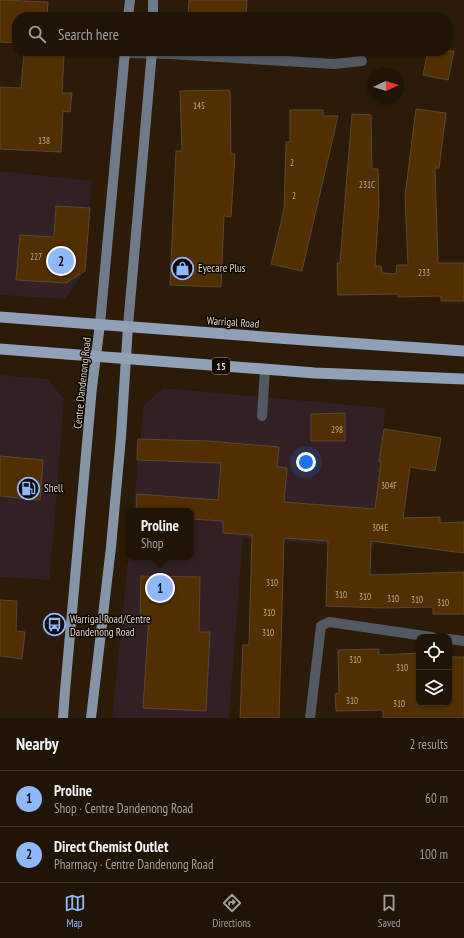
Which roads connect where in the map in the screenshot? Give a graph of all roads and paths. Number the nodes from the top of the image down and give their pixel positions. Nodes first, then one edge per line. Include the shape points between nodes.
1 (130, 0) edge
2 (153, 0) edge
3 (129, 12) edge
4 (153, 12) edge
5 (125, 56) edge
6 (152, 56) edge
7 (213, 56) edge
8 (362, 61) dead end
9 (0, 317) edge
10 (100, 324) junction
11 (128, 326) junction
12 (0, 348) edge
13 (464, 351) edge
14 (97, 356) junction
15 (126, 358) junction
16 (265, 369) junction
17 (464, 380) edge
18 (262, 416) dead end
19 (416, 635) edge
20 (452, 639) edge
21 (464, 641) edge
22 (64, 718) edge
23 (91, 718) edge
24 (310, 718) edge

1 - 3 main road
2 - 4 main road
5 - 10 main road, Centre Dandenong Road
6 - 11 main road
7 - 8 street via 334,64
9 - 10 highway, Warrigal Road
10 - 11 highway, Warrigal Road
10 - 14 main road, Centre Dandenong Road
11 - 13 highway, Warrigal Road
11 - 15 main road
12 - 14 highway, 15
14 - 15 highway, 15
14 - 22 main road, Centre Dandenong Road via 92,387
15 - 16 highway, 15
15 - 23 main road via 111,547
16 - 17 highway, 15
16 - 18 street
19 - 24 street via 329,622 321,626
20 - 21 street

